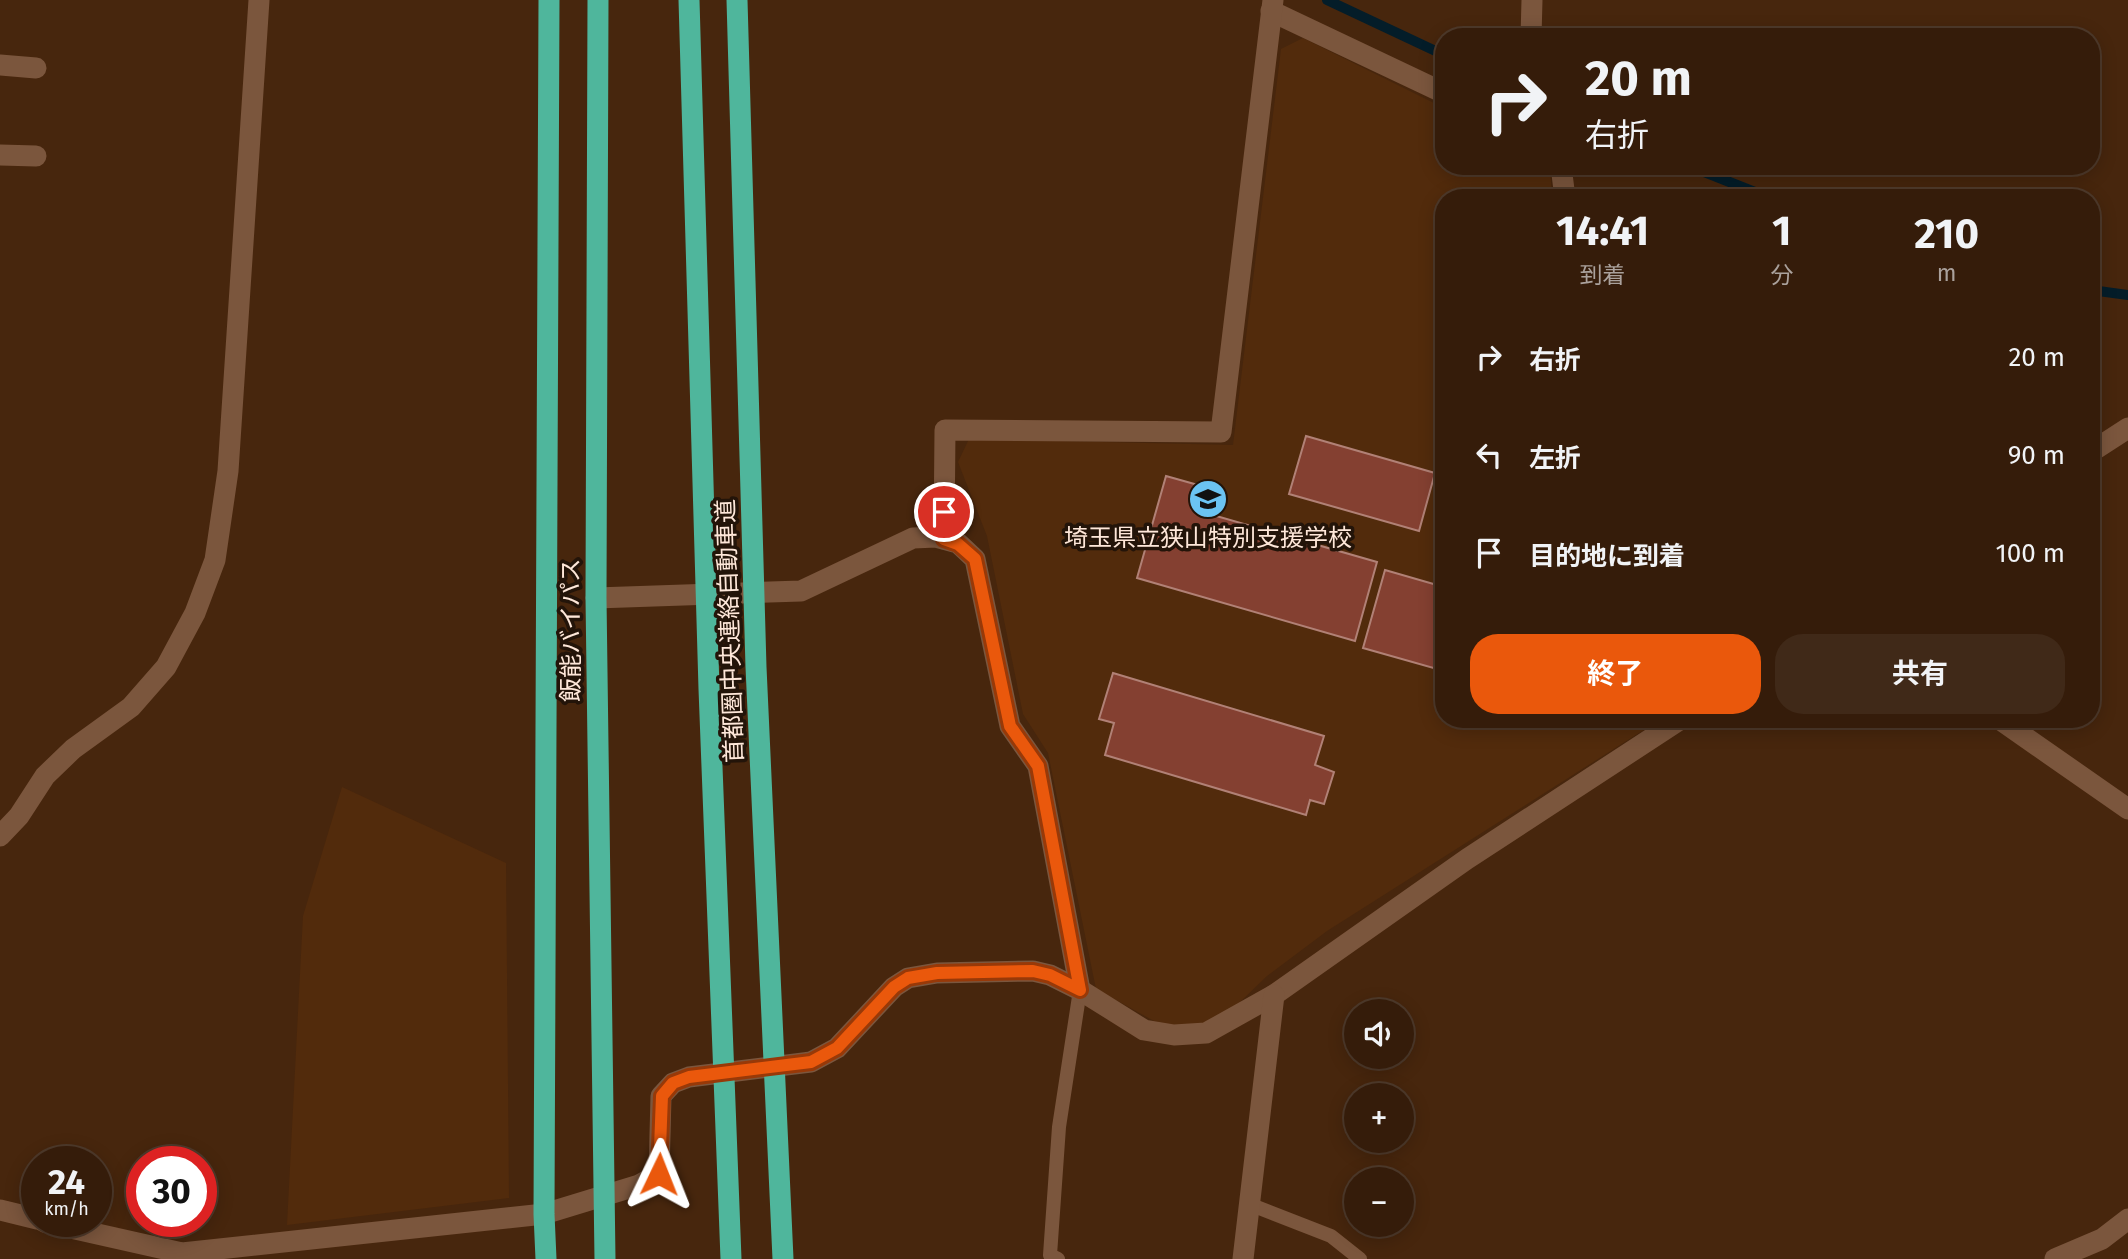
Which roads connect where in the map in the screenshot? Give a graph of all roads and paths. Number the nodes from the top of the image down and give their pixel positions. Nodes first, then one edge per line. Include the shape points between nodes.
1 (259, 0) edge
2 (549, 0) edge
3 (598, 0) edge
4 (689, 0) edge
5 (737, 0) edge
6 (1532, 0) edge
7 (1272, 6) edge
8 (1531, 28) edge
9 (0, 65) edge
10 (36, 68) dead end
11 (1435, 88) edge
12 (0, 155) edge
13 (36, 156) dead end
14 (2128, 428) edge
15 (2100, 446) edge
16 (944, 539) junction
17 (596, 598) junction
18 (1667, 728) edge
19 (2012, 728) edge
20 (2128, 809) edge
21 (0, 836) edge
22 (1080, 990) junction
23 (1274, 995) junction
24 (603, 1194) junction
25 (1250, 1204) junction
26 (0, 1210) edge
27 (544, 1214) junction
28 (21, 1215) edge
29 (2128, 1219) edge
30 (109, 1237) edge
31 (546, 1259) edge
32 (604, 1259) edge
33 (731, 1259) edge
34 (783, 1259) edge
35 (1058, 1259) edge
36 (1243, 1259) edge
37 (1360, 1259) edge
38 (2055, 1259) edge

1 - 21 street via 228,471 215,560 166,667 131,707 73,749 45,776
2 - 27 highway, 飯能バイパス
3 - 17 highway, 飯能バイパス
4 - 33 highway, 首都圏中央連絡自動車道
5 - 34 highway, 首都圏中央連絡自動車道 via 756,667
6 - 8 street
7 - 11 street
7 - 16 street via 1221,432 945,430
9 - 10 street
12 - 13 street
14 - 15 street
16 - 17 street via 913,538 801,592
16 - 22 street via 975,559 1010,726 1038,766
17 - 24 highway, 飯能バイパス
18 - 23 street via 1467,859
19 - 20 street
22 - 23 street via 1144,1030 1174,1035 1206,1034
22 - 24 street via 1033,971 908,978 837,1048 811,1062 689,1077 673,1083 662,1096 659,1174 639,1185
22 - 35 lane via 1059,1127 1050,1255
23 - 25 street
24 - 27 street
24 - 32 highway, 飯能バイパス
25 - 36 street
25 - 37 lane via 1331,1236
26 - 28 street
27 - 30 street via 182,1254
27 - 31 highway, 飯能バイパス
29 - 38 street via 2102,1240

